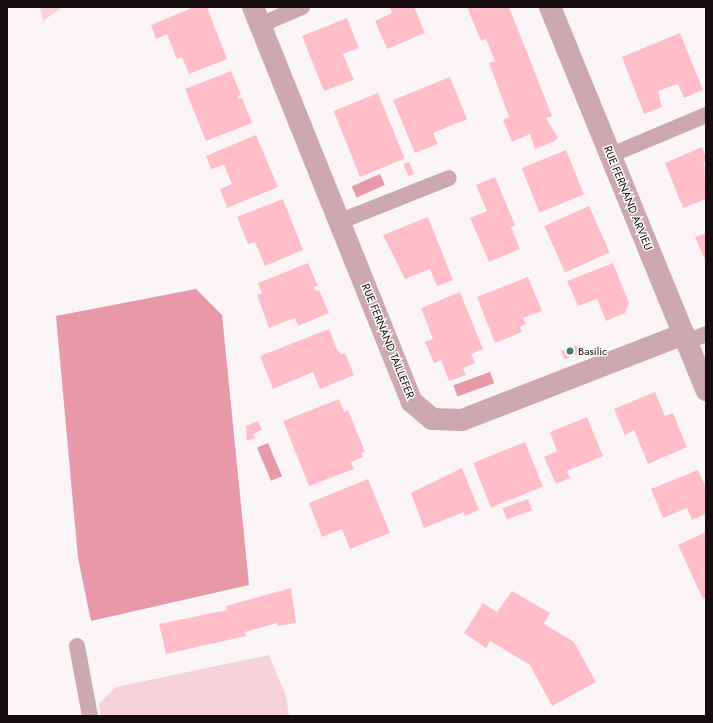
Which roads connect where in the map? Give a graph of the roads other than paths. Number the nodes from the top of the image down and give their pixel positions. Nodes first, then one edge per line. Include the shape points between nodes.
1 (302, 7) edge
2 (550, 7) edge
3 (257, 16) edge
4 (706, 115) edge
5 (611, 155) junction
6 (449, 178) dead end
7 (341, 221) junction
8 (692, 337) edge
9 (706, 390) edge
10 (77, 646) dead end
11 (90, 716) edge

1 - 3 lane
2 - 5 street, RUE FERNAND ARVIEU
3 - 7 street, RUE FERNAND TAILLEFER
4 - 5 lane
5 - 8 street, RUE FERNAND ARVIEU
6 - 7 lane
7 - 8 street, RUE FERNAND TAILLEFER via 412,402 432,419 462,420
8 - 9 street, RUE FERNAND ARVIEU
10 - 11 lane

